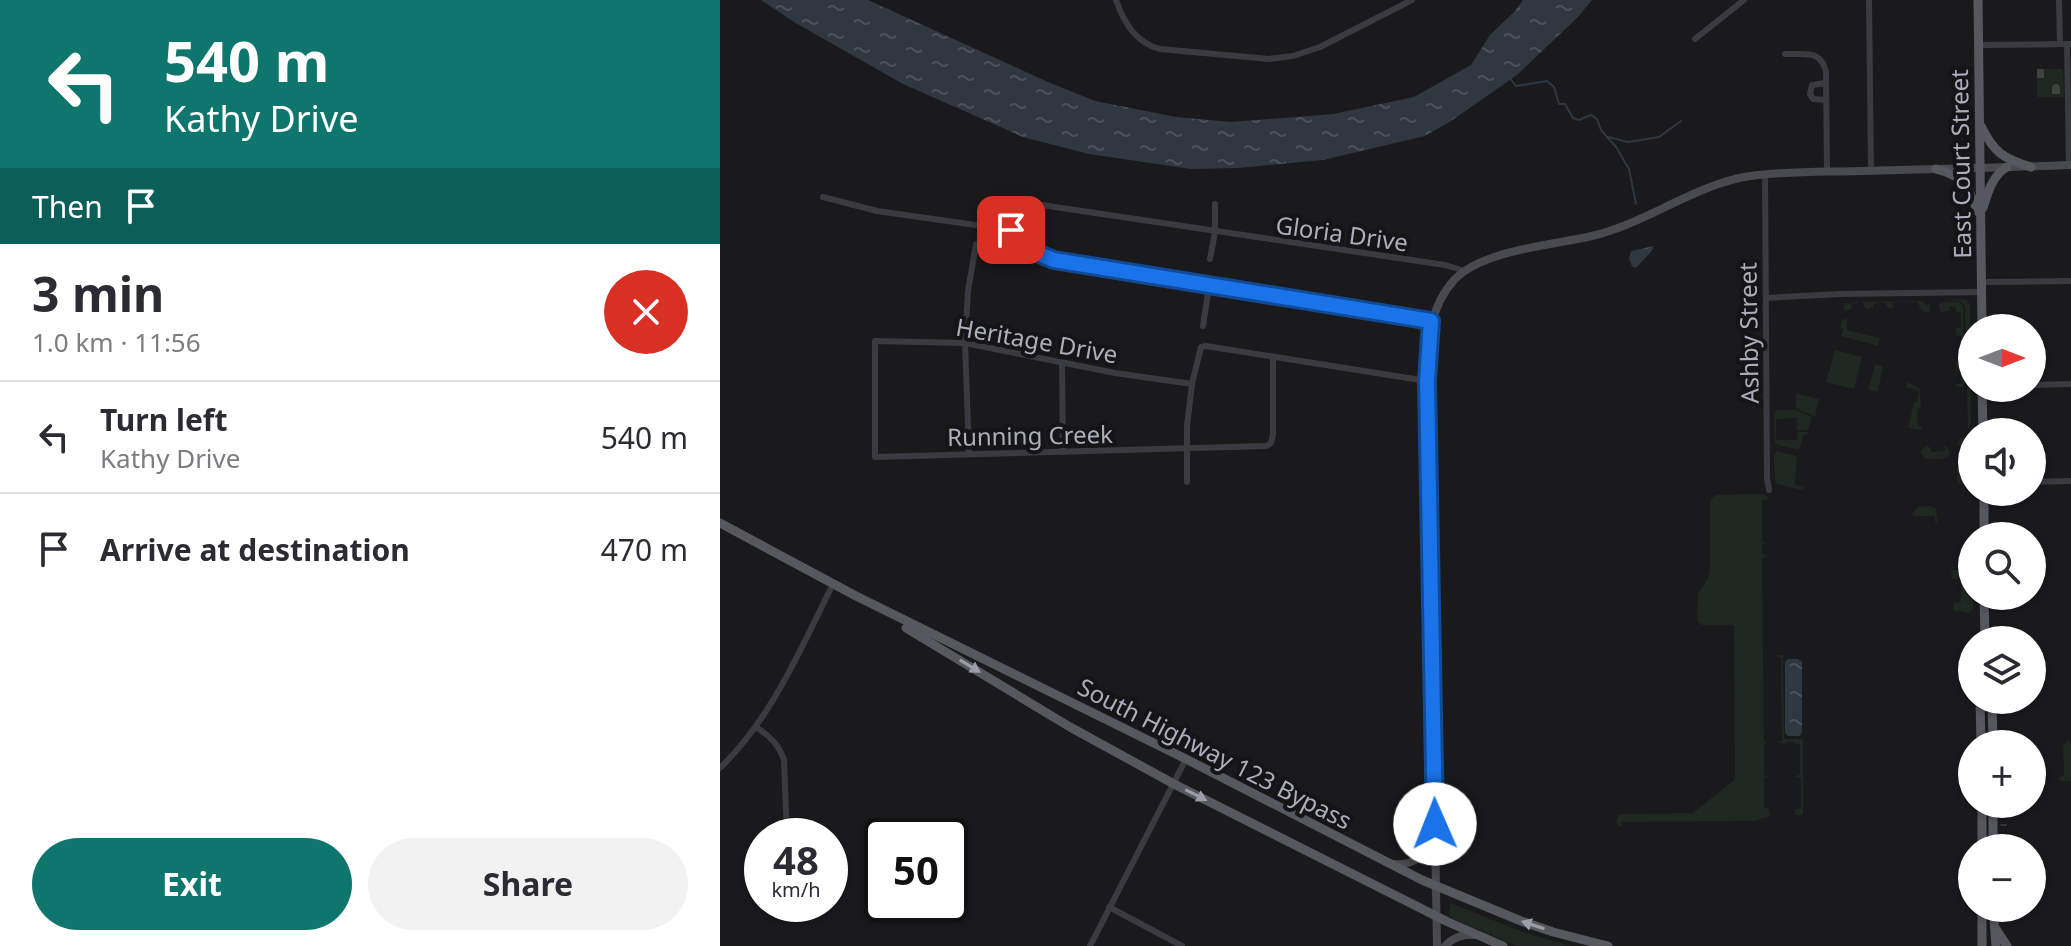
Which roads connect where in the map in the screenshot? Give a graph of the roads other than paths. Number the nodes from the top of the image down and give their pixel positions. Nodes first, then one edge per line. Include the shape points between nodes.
1 (1116, 0) edge
2 (1412, 0) edge
3 (1744, 0) edge
4 (1869, 0) edge
5 (1978, 0) edge
6 (2059, 0) edge
7 (1695, 39) dead end
8 (2066, 44) edge
9 (1978, 45) junction
10 (1785, 54) dead end
11 (1826, 83) junction
12 (1826, 100) junction
13 (1979, 123) junction
14 (2070, 166) edge
15 (2007, 167) junction
16 (2031, 167) junction
17 (1980, 168) junction
18 (1936, 169) junction
19 (1871, 171) junction
20 (1827, 172) junction
21 (1765, 175) junction
22 (823, 197) dead end
23 (1215, 204) dead end
24 (1980, 219) junction
25 (1011, 230) junction
26 (1215, 232) junction
27 (976, 244) dead end
28 (1210, 259) dead end
29 (1465, 271) junction
30 (2071, 281) edge
31 (1209, 286) junction
32 (1982, 287) junction
33 (1766, 298) junction
34 (1982, 314) edge
35 (1431, 321) junction
36 (1203, 326) dead end
37 (965, 343) junction
38 (1273, 357) junction
39 (1062, 363) junction
40 (1427, 381) junction
41 (1192, 384) junction
42 (2071, 384) edge
43 (2046, 385) edge
44 (1186, 448) junction
45 (1063, 452) junction
46 (969, 454) junction
47 (875, 457) joint
48 (2071, 481) edge
49 (1187, 482) dead end
50 (2046, 482) edge
51 (1769, 490) dead end
52 (720, 523) edge
53 (833, 584) junction
54 (856, 596) junction
55 (756, 727) junction
56 (1186, 759) junction
57 (720, 768) edge
58 (1174, 784) junction
59 (787, 818) edge
60 (1435, 836) junction
61 (1391, 864) junction
62 (1435, 886) junction
63 (1109, 907) junction
64 (1435, 915) junction
65 (1982, 924) joint
66 (1993, 925) joint
67 (1478, 935) junction
68 (1090, 946) edge
69 (1182, 946) edge
70 (1437, 946) edge
71 (1445, 946) edge
72 (1503, 946) edge
73 (1608, 946) edge
74 (1973, 946) edge
75 (1982, 946) edge
76 (1996, 946) edge
77 (2007, 946) edge

1 - 2 street via 1132,33 1149,46 1269,59 1320,47
3 - 7 street
4 - 19 street
5 - 9 main road, East Court Street
6 - 8 street
8 - 9 street
8 - 14 street
9 - 13 main road, East Court Street
10 - 11 street via 1818,56 1824,61
11 - 12 street
11 - 12 street via 1812,85 1810,94
12 - 20 street
13 - 16 main road via 1998,153
13 - 17 main road, East Court Street
14 - 16 main road
15 - 16 main road
15 - 17 main road
15 - 24 main road via 1992,184
17 - 18 main road
17 - 24 main road, East Court Street
18 - 19 main road
18 - 24 main road via 1963,181
19 - 20 main road
20 - 21 main road
21 - 29 main road via 1719,184 1616,230 1507,254
21 - 33 street, Ashby Street
22 - 25 street via 877,211
23 - 26 street
24 - 32 main road, East Court Street
25 - 26 street, Gloria Drive via 1020,208 1035,204
25 - 31 street via 1025,247 1054,260
26 - 28 street
26 - 29 street, Gloria Drive
27 - 37 street
29 - 35 main road via 1449,287
30 - 32 street
31 - 35 street
31 - 36 street
32 - 33 street
32 - 34 main road, East Court Street
33 - 51 street, Ashby Street
35 - 40 main road
37 - 39 street, Heritage Drive
37 - 46 street
37 - 47 street, Heritage Drive via 875,341
38 - 40 street
38 - 41 street via 1201,347
38 - 44 street, Running Creek via 1271,443
39 - 41 street, Heritage Drive
39 - 45 street
40 - 60 main road
41 - 44 street
42 - 43 street
44 - 45 street, Running Creek
44 - 49 street
45 - 46 street, Running Creek
46 - 47 street, Running Creek
48 - 50 street
52 - 53 main road, South Highway 123 Bypass
53 - 54 main road, South Highway 123 Bypass
53 - 55 street
54 - 56 main road, South Highway 123 Bypass
54 -> 58 main road, South Highway 123 Bypass
55 - 57 street
55 - 59 street via 781,750
56 - 58 street
56 - 61 main road, South Highway 123 Bypass
58 - 63 street
58 -> 64 main road, South Highway 123 Bypass
60 - 61 main road via 1417,860
60 - 62 main road
61 - 62 main road, South Highway 123 Bypass
62 - 64 main road
73 -> 62 main road, South Highway 123 Bypass via 1521,921
63 - 68 street
63 - 69 street
64 - 67 main road, South Highway 123 Bypass
64 - 70 main road
65 - 74 main road
65 - 75 main road
66 - 76 main road
66 - 77 main road
67 - 71 main road via 1462,935
67 - 72 main road, South Highway 123 Bypass

